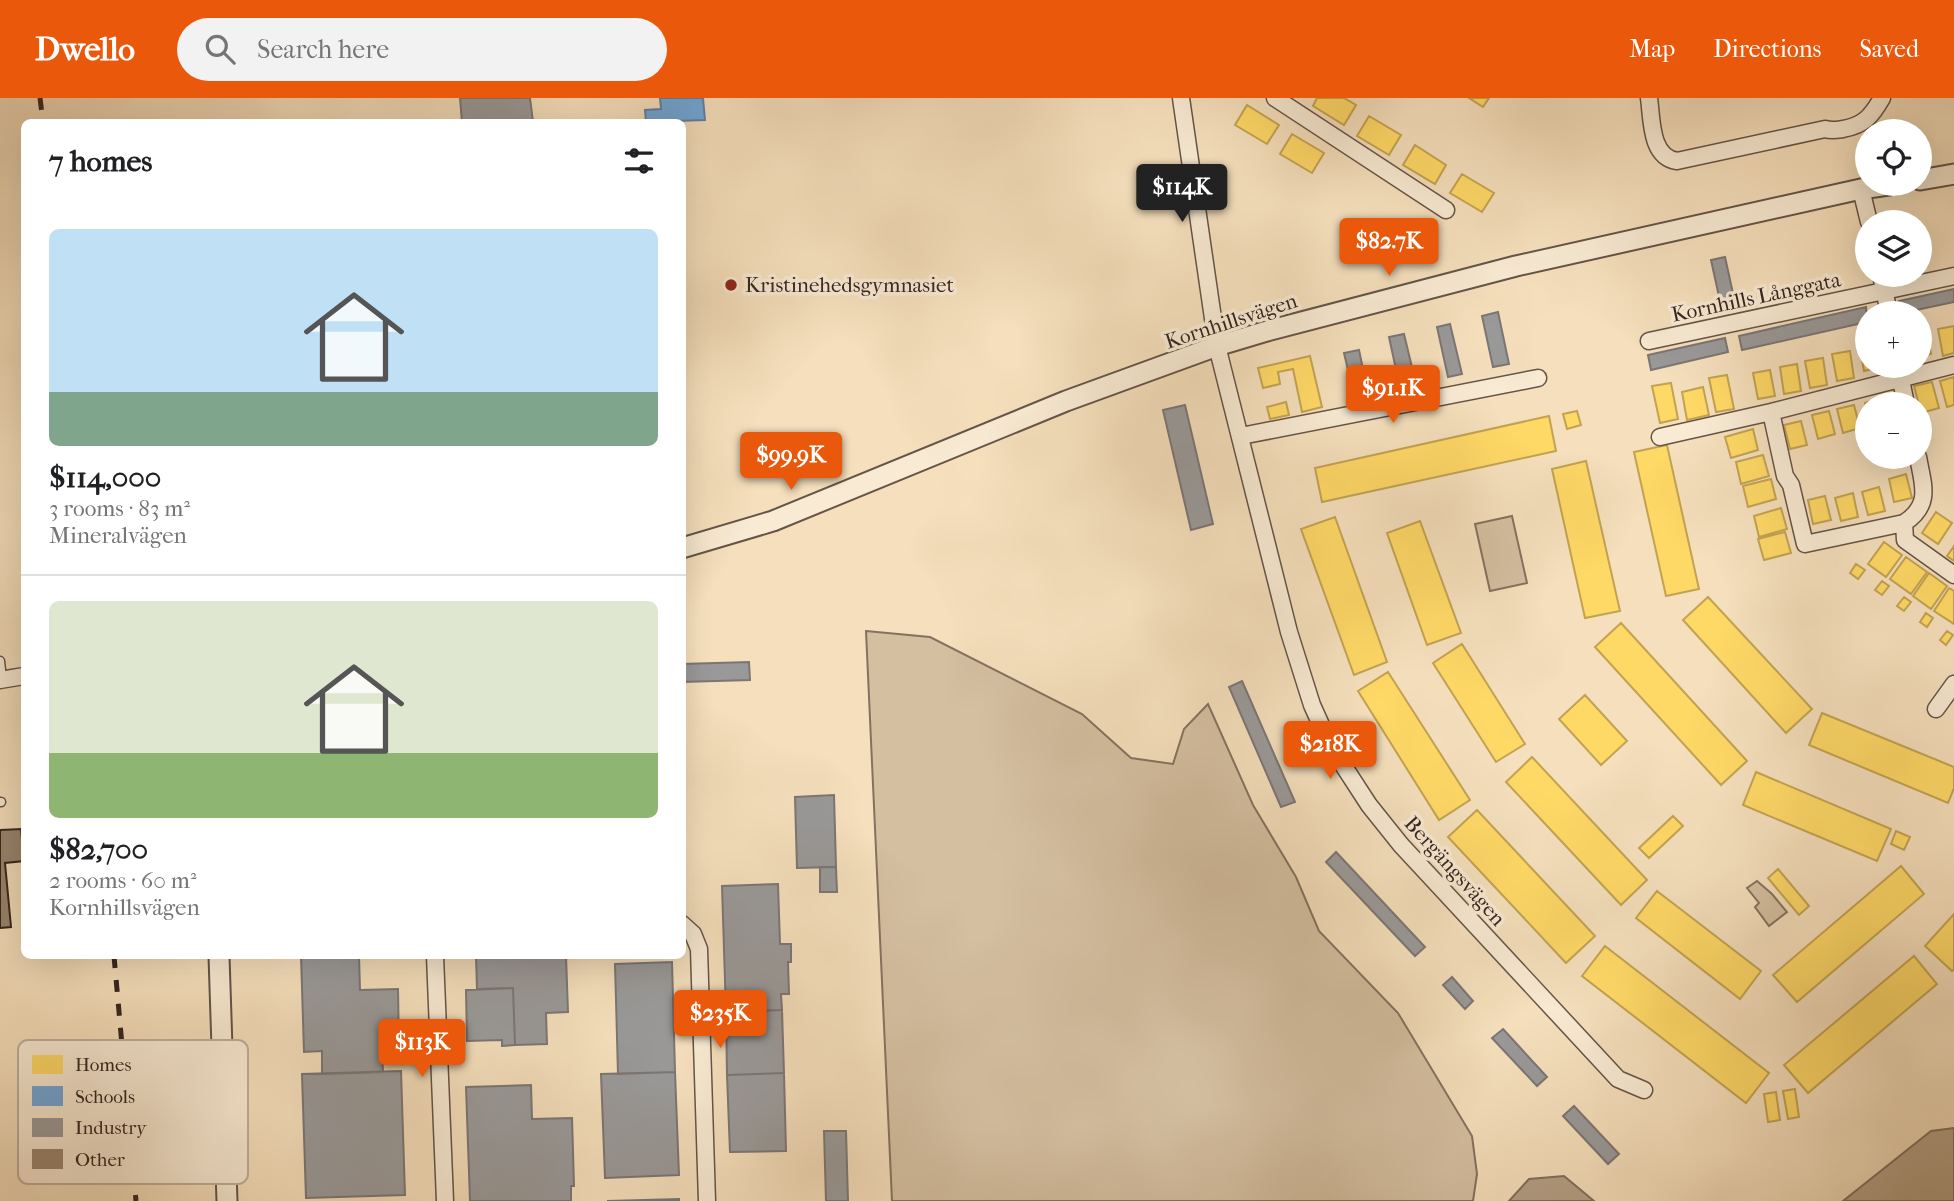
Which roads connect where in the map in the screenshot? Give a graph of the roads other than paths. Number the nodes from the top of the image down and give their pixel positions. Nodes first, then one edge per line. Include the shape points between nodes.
1 (1181, 98) edge
2 (1275, 98) edge
3 (1649, 98) edge
4 (1882, 98) edge
5 (1954, 174) edge
6 (1932, 178) edge
7 (1855, 190) edge
8 (1446, 211) dead end
9 (1954, 276) edge
10 (1932, 278) edge
11 (1867, 287) edge
12 (1649, 341) dead end
13 (1217, 346) junction
14 (1954, 365) edge
15 (1932, 368) edge
16 (1538, 378) dead end
17 (1880, 378) edge
18 (1771, 412) junction
19 (1241, 436) junction
20 (1660, 437) dead end
21 (1920, 469) edge
22 (1904, 523) junction
23 (686, 547) edge
24 (1954, 575) edge
25 (0, 661) edge
26 (21, 677) edge
27 (1, 680) edge
28 (1954, 684) edge
29 (1936, 709) dead end
30 (686, 928) edge
31 (219, 959) edge
32 (435, 959) edge
33 (222, 1040) edge
34 (1644, 1090) dead end
35 (445, 1201) edge
36 (707, 1201) edge

1 - 13 street, Bergängsvägen
2 - 8 street
3 - 4 street via 1656,141 1664,156 1677,161 1857,126 1868,119
5 - 6 street
7 - 13 street, Kornhillsvägen via 1516,265
9 - 10 street, Kornhills Långgata
11 - 12 street, Kornhills Långgata
13 - 19 street, Bergängsvägen
13 - 23 street, Kornhillsvägen via 1066,401 773,522
14 - 15 street
16 - 19 street
17 - 18 street
18 - 20 street
18 - 22 street via 1805,544
19 - 34 street, Bergängsvägen via 1289,632 1315,711 1349,776 1401,845 1618,1079
21 - 22 street via 1924,498 1913,518
22 - 24 street via 1905,540
25 - 27 lane
26 - 27 street
28 - 29 street
30 - 36 street via 699,949
31 - 33 street
32 - 35 street

